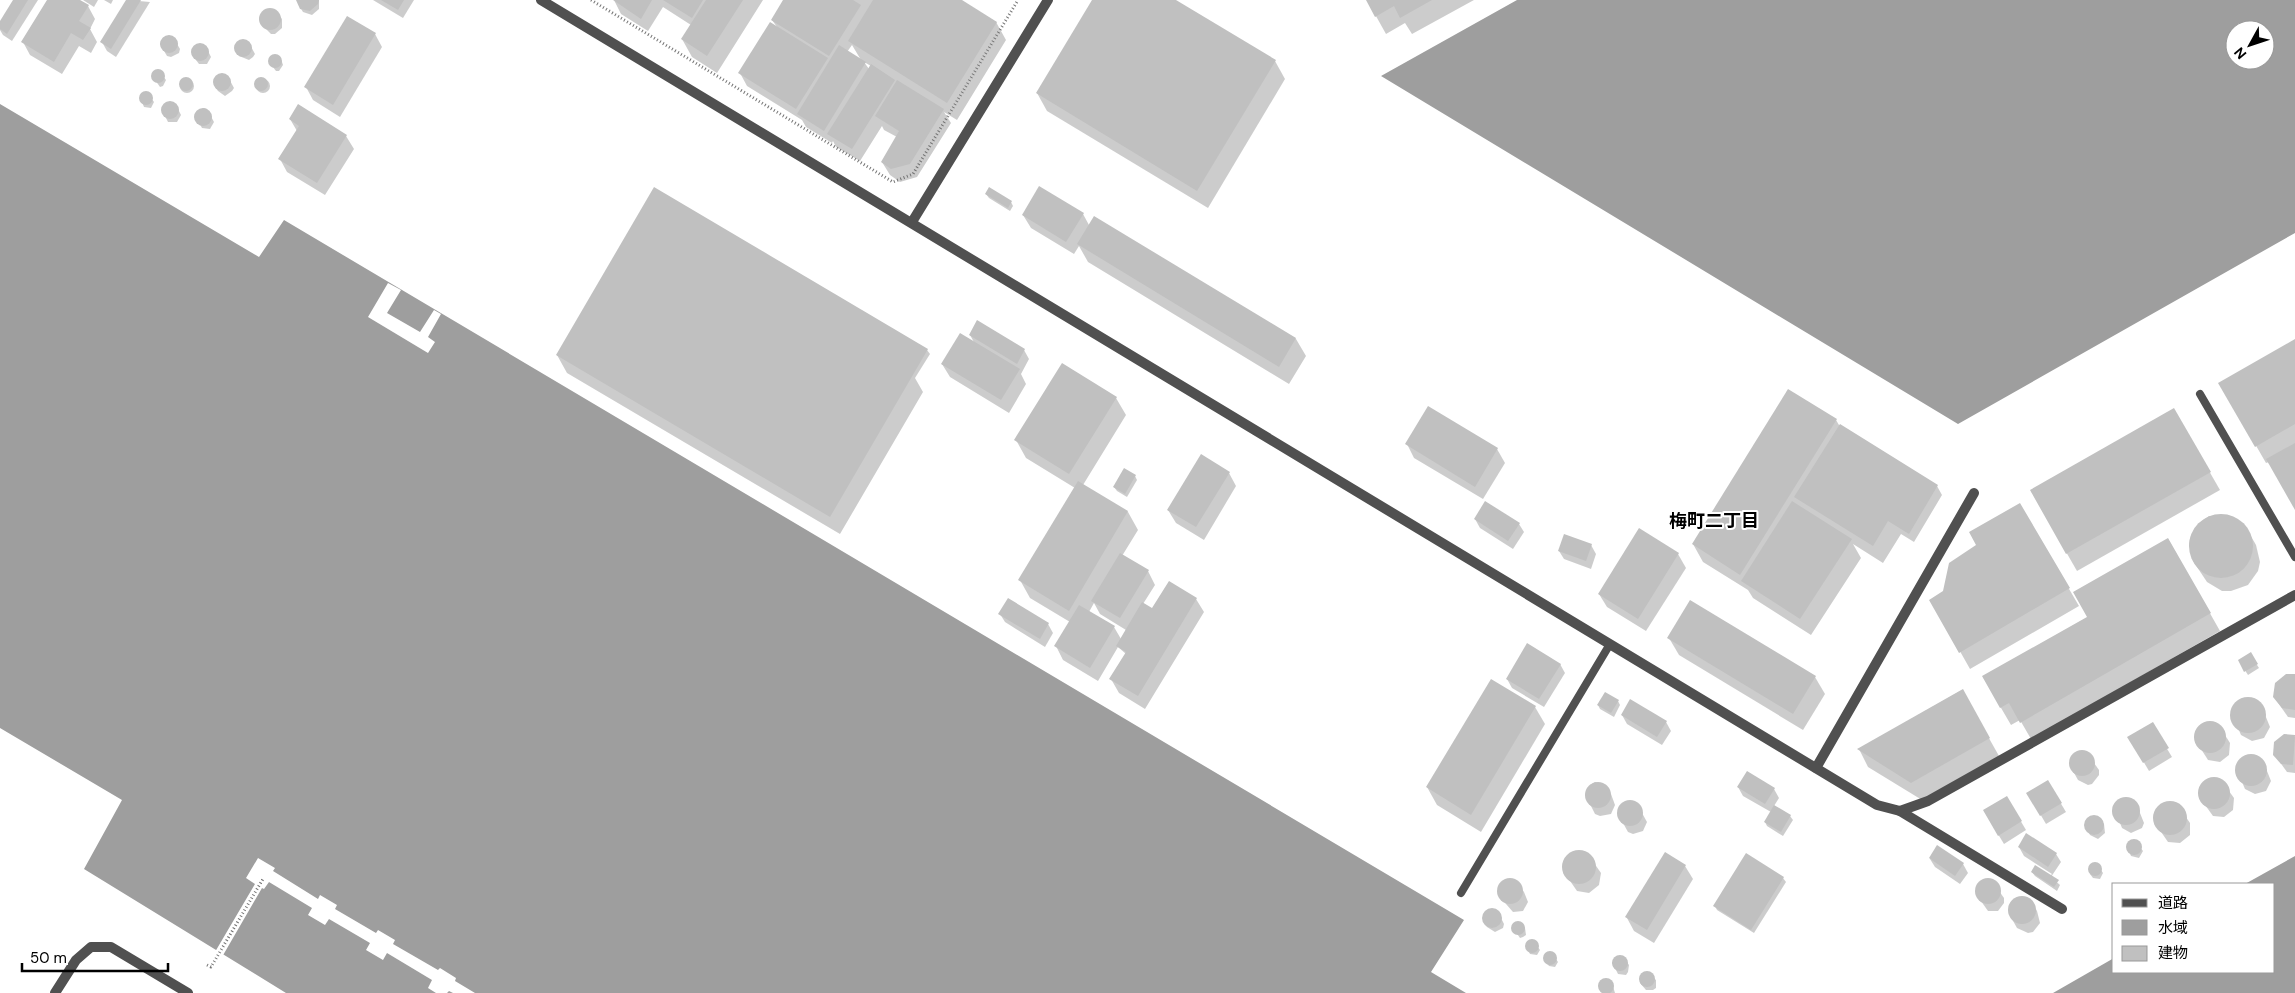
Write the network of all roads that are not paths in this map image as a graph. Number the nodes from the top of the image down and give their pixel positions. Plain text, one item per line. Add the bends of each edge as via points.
1 (541, 0) edge
2 (1048, 0) edge
3 (912, 222) junction
4 (2200, 394) dead end
5 (1974, 493) dead end
6 (2295, 557) edge
7 (2295, 595) edge
8 (1610, 644) junction
9 (1816, 768) junction
10 (1900, 811) junction
11 (1461, 893) dead end
12 (2062, 909) dead end
13 (54, 993) edge
14 (188, 993) edge

1 - 3 street
2 - 3 street
3 - 8 street
4 - 6 lane
5 - 9 street
7 - 10 street via 1928,801
8 - 9 street
8 - 11 lane
9 - 10 street via 1877,805
10 - 12 street
13 - 14 street via 76,960 91,947 111,947

